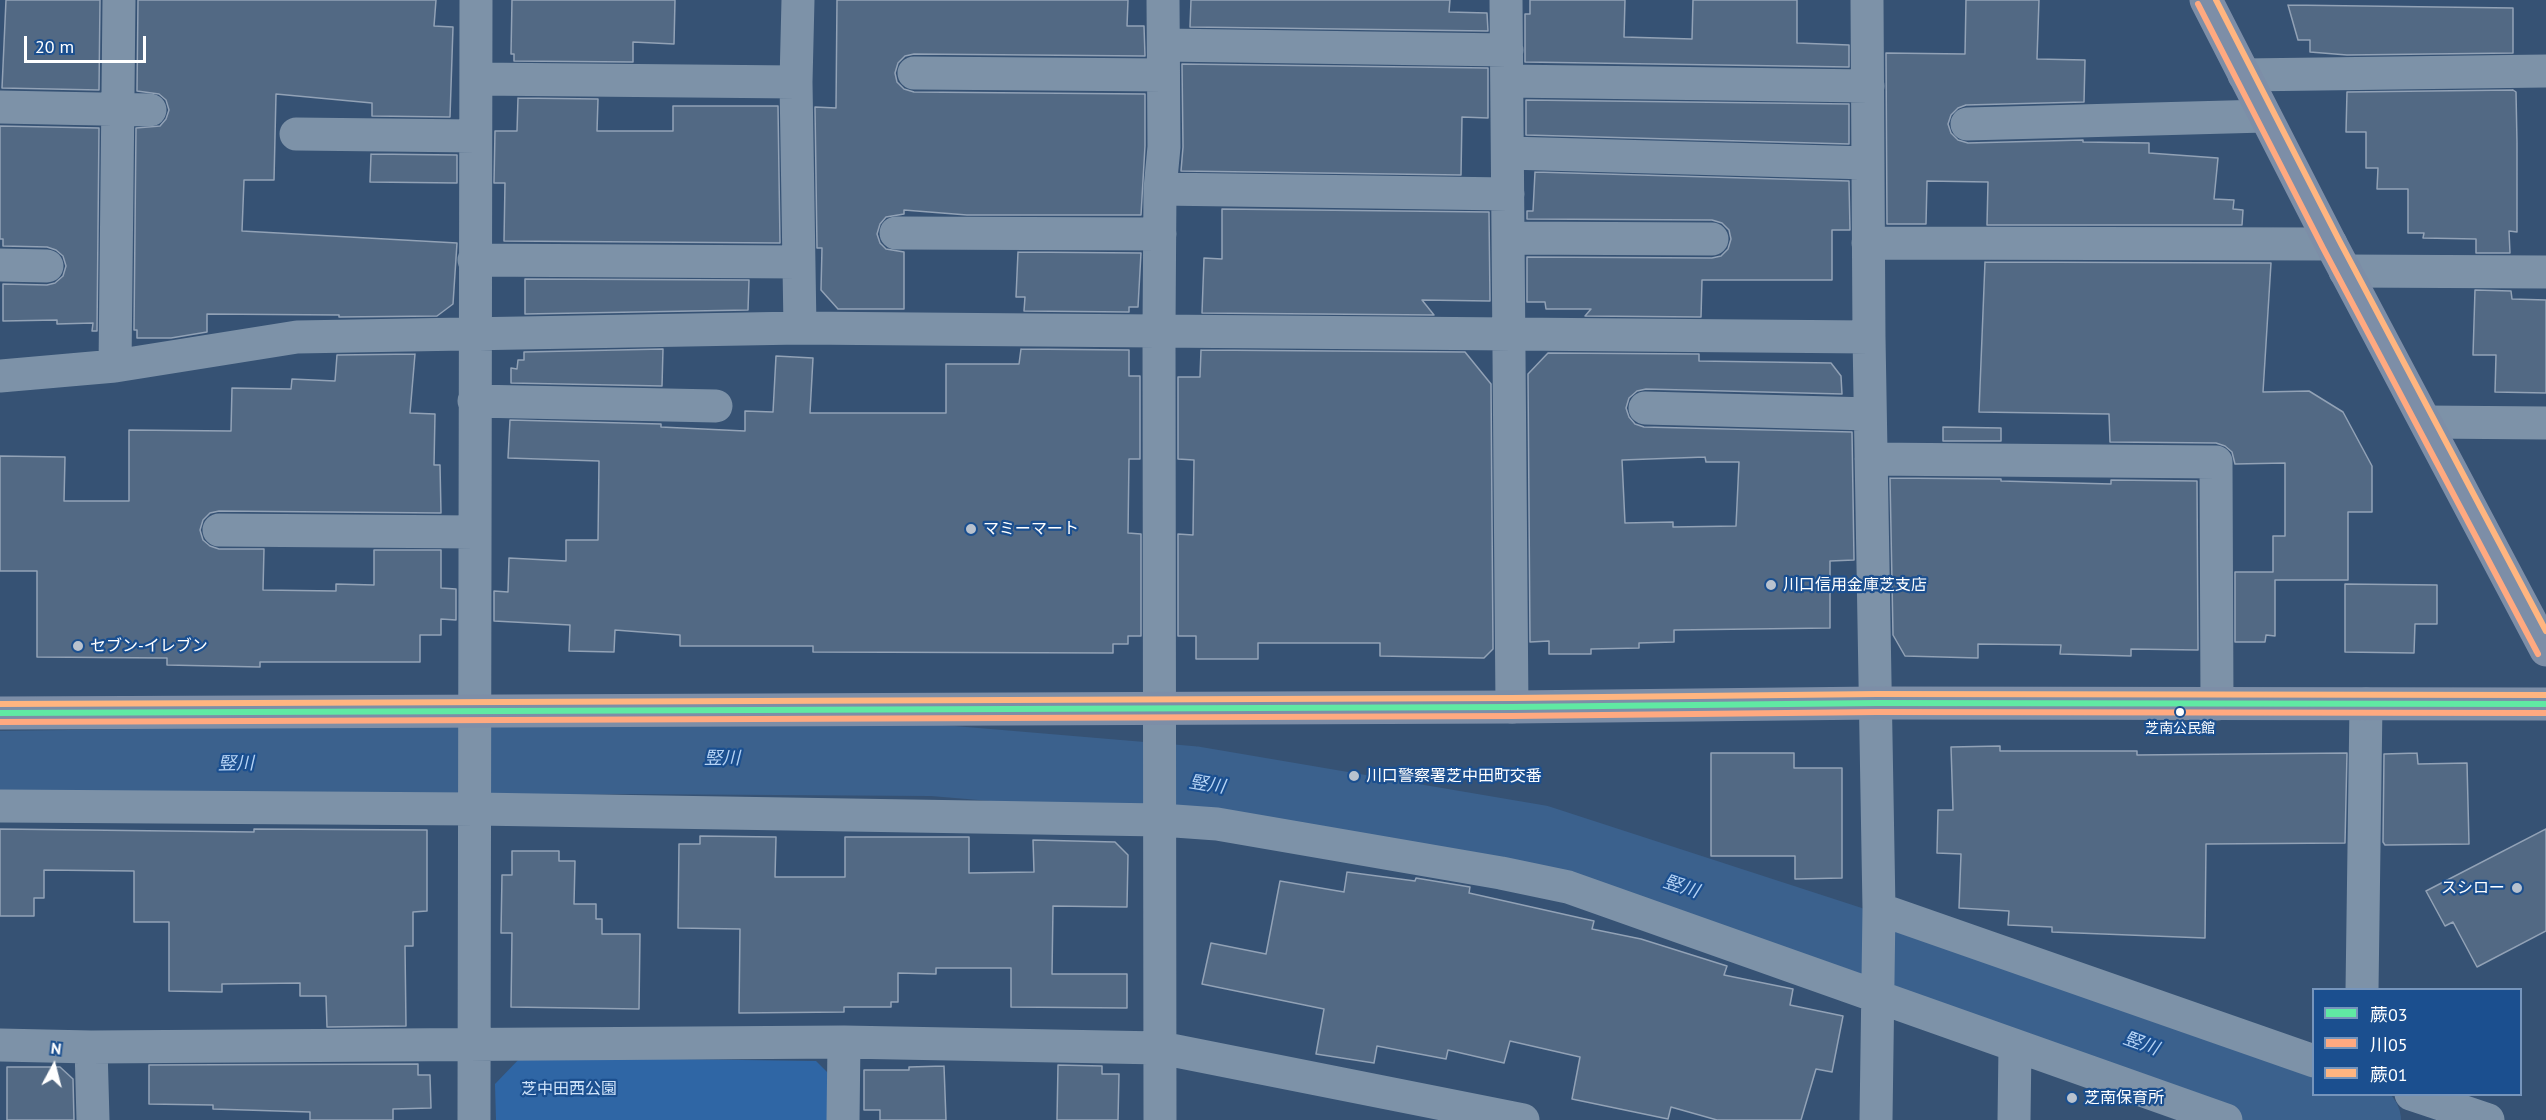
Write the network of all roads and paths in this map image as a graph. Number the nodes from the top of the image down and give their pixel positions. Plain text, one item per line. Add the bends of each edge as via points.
1 (119, 0) edge
2 (476, 0) edge
3 (798, 0) edge
4 (1164, 0) edge
5 (1506, 0) edge
6 (1867, 0) edge
7 (2206, 0) edge
8 (1164, 60) junction
9 (1507, 65) junction
10 (2546, 71) edge
11 (914, 73) dead end
12 (2244, 75) junction
13 (476, 79) junction
14 (796, 82) junction
15 (1868, 87) junction
16 (0, 107) edge
17 (150, 110) dead end
18 (117, 111) junction
19 (2265, 116) junction
20 (1967, 124) dead end
21 (296, 134) dead end
22 (475, 136) junction
23 (1508, 153) junction
24 (1868, 164) junction
25 (1160, 189) junction
26 (1509, 194) junction
27 (896, 233) dead end
28 (1160, 234) junction
29 (1509, 238) junction
30 (1712, 239) dead end
31 (1868, 243) junction
32 (2338, 257) junction
33 (474, 260) junction
34 (798, 262) junction
35 (0, 265) edge
36 (47, 266) dead end
37 (2546, 272) edge
38 (800, 328) junction
39 (1159, 329) junction
40 (1510, 332) junction
41 (474, 335) junction
42 (1869, 337) junction
43 (115, 366) junction
44 (0, 376) edge
45 (474, 401) junction
46 (716, 406) dead end
47 (1645, 408) dead end
48 (1870, 414) junction
49 (2426, 422) junction
50 (2546, 423) edge
51 (1871, 459) junction
52 (219, 530) dead end
53 (475, 531) junction
54 (2546, 650) edge
55 (1877, 703) junction
56 (2217, 704) junction
57 (2366, 704) junction
58 (2546, 704) edge
59 (1512, 707) junction
60 (0, 713) edge
61 (475, 719) junction
62 (1161, 724) junction
63 (476, 799) junction
64 (0, 806) edge
65 (1161, 812) junction
66 (1879, 916) junction
67 (1878, 988) junction
68 (2362, 988) edge
69 (844, 1042) junction
70 (475, 1043) junction
71 (0, 1045) edge
72 (2015, 1046) junction
73 (91, 1047) junction
74 (1161, 1048) junction
75 (2312, 1061) edge
76 (2414, 1096) edge
77 (93, 1120) edge
78 (474, 1120) edge
79 (843, 1120) edge
80 (1160, 1120) edge
81 (1523, 1120) edge
82 (1876, 1120) edge
83 (2014, 1120) edge
84 (2226, 1120) edge
85 (2488, 1120) edge

1 - 18 street
2 - 13 street
3 - 14 street
4 - 8 street
5 - 9 street
6 - 15 street
7 - 12 main road
8 - 9 street
8 - 11 street
8 - 25 street
9 - 15 street
9 - 23 street
10 - 12 street
12 - 19 main road
13 - 14 street
13 - 22 street
14 - 34 street
15 - 24 street
16 - 18 street
17 - 18 street
18 - 43 street
19 - 20 street
19 - 32 main road
21 - 22 street
22 - 33 street
23 - 24 street
23 - 26 street
24 - 31 street
25 - 26 street
25 - 28 street
26 - 29 street
27 - 28 street
28 - 39 street
29 - 30 street
29 - 40 street
31 - 32 street
31 - 42 street
32 - 37 street
32 - 49 main road
33 - 34 street
33 - 41 street
34 - 38 street
35 - 36 street
38 - 39 street
38 - 41 street
39 - 40 street
39 - 62 street
40 - 42 street
40 - 59 street
41 - 43 street via 297,338
41 - 45 street
42 - 48 street
43 - 44 street
45 - 46 street
45 - 53 street
47 - 48 street
48 - 51 street
49 - 50 street
49 - 54 main road
51 - 55 street
51 - 56 street via 2216,462
52 - 53 street
53 - 61 street
55 - 56 main road
55 - 59 main road
55 - 66 street
56 - 57 main road
57 - 58 main road
57 - 68 street
59 - 62 main road
60 - 61 main road
61 - 62 main road
61 - 63 street
62 - 65 street
63 - 64 street
63 - 65 street
63 - 70 street
65 - 67 street via 1568,887
65 - 74 street
66 - 67 street
66 - 75 street
67 - 72 street
67 - 82 street
69 - 70 street
69 - 74 street
69 - 79 street
70 - 73 street
70 - 78 street
71 - 73 street
72 - 83 street
72 - 84 street
73 - 77 street
74 - 80 street
74 - 81 street
76 - 85 street

